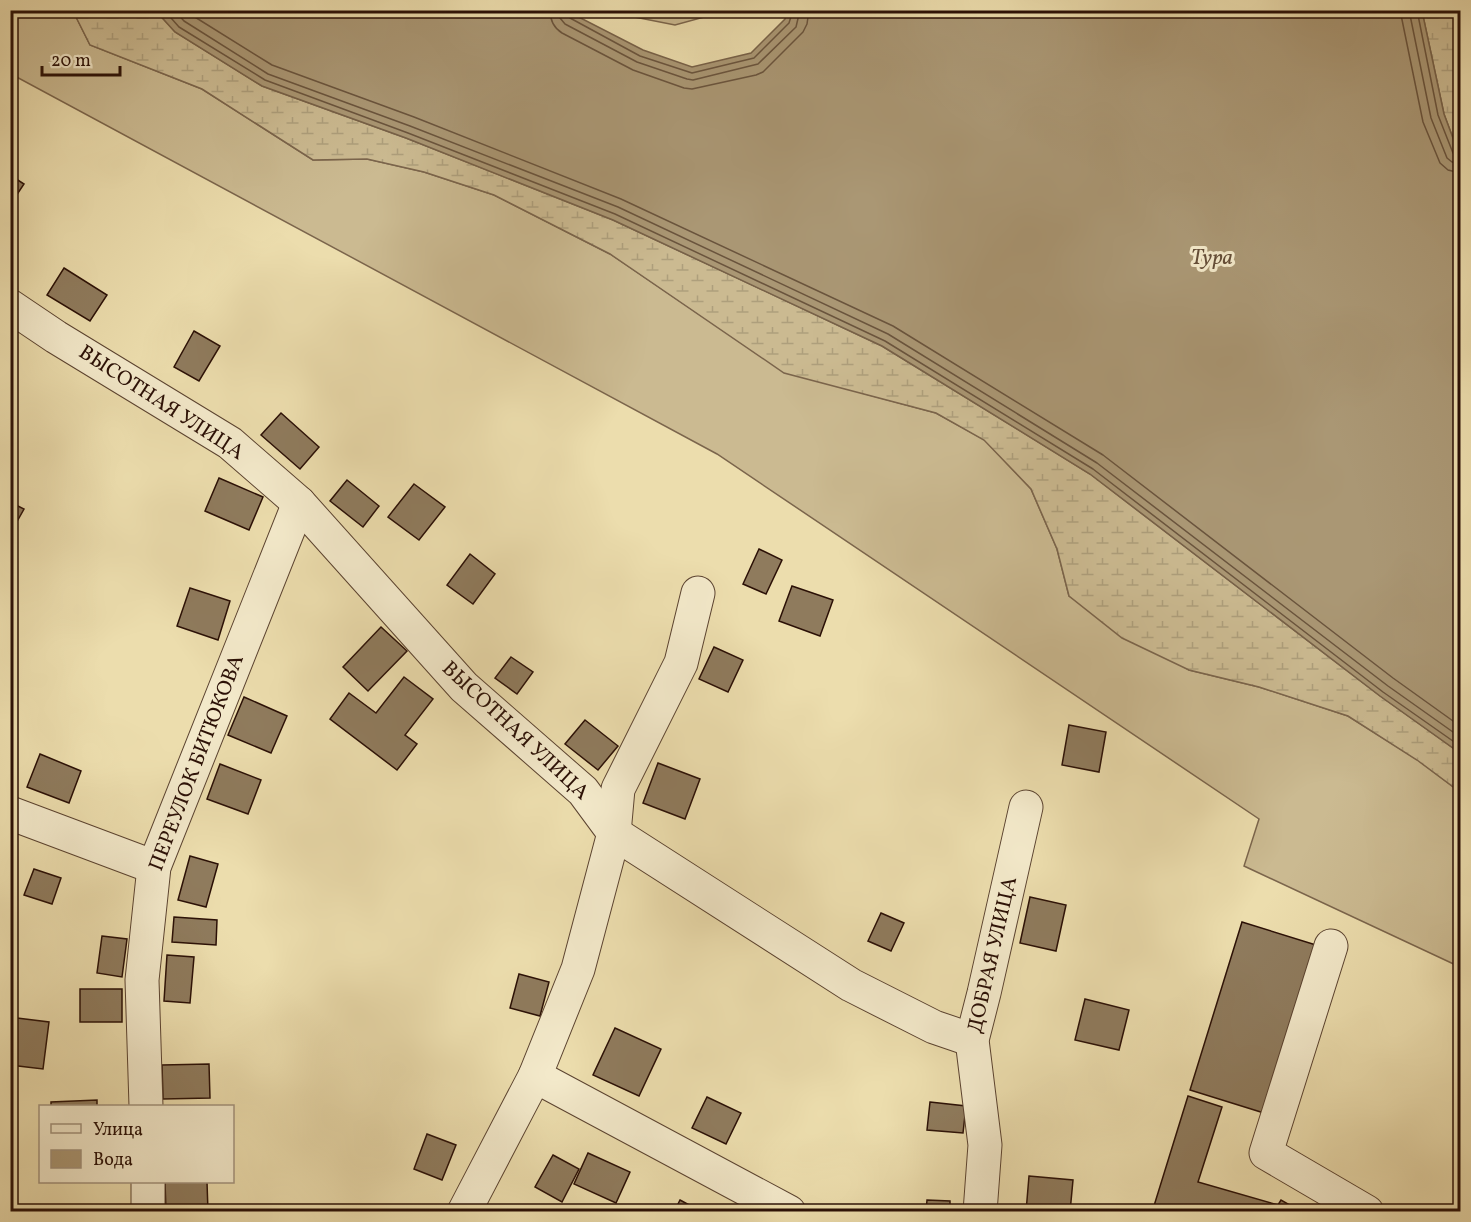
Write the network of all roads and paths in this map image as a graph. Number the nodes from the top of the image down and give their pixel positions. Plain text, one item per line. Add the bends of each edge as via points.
1 (13, 314) edge
2 (299, 503) junction
3 (698, 593) dead end
4 (1026, 807) dead end
5 (10, 813) edge
6 (614, 832) junction
7 (154, 867) junction
8 (1331, 946) dead end
9 (972, 1040) junction
10 (535, 1076) junction
11 (146, 1105) edge
12 (148, 1183) edge
13 (148, 1212) edge
14 (464, 1212) edge
15 (789, 1212) edge
16 (980, 1212) edge
17 (1366, 1212) edge

1 - 2 street, ВЫСОТНАЯ УЛИЦА via 230,443
2 - 6 street, ВЫСОТНАЯ УЛИЦА via 464,687 583,791
2 - 7 street, ПЕРЕУЛОК БИТЮКОВА
3 - 6 street via 681,663 618,789
4 - 9 street, ДОБРАЯ УЛИЦА
5 - 7 street
6 - 9 street, ВЫСОТНАЯ УЛИЦА via 851,985 934,1027
6 - 10 street via 578,969
7 - 11 street, ПЕРЕУЛОК БИТЮКОВА via 142,980
8 - 17 street via 1266,1153
9 - 16 street, ДОБРАЯ УЛИЦА via 985,1145
10 - 14 street
10 - 15 street
12 - 13 street

